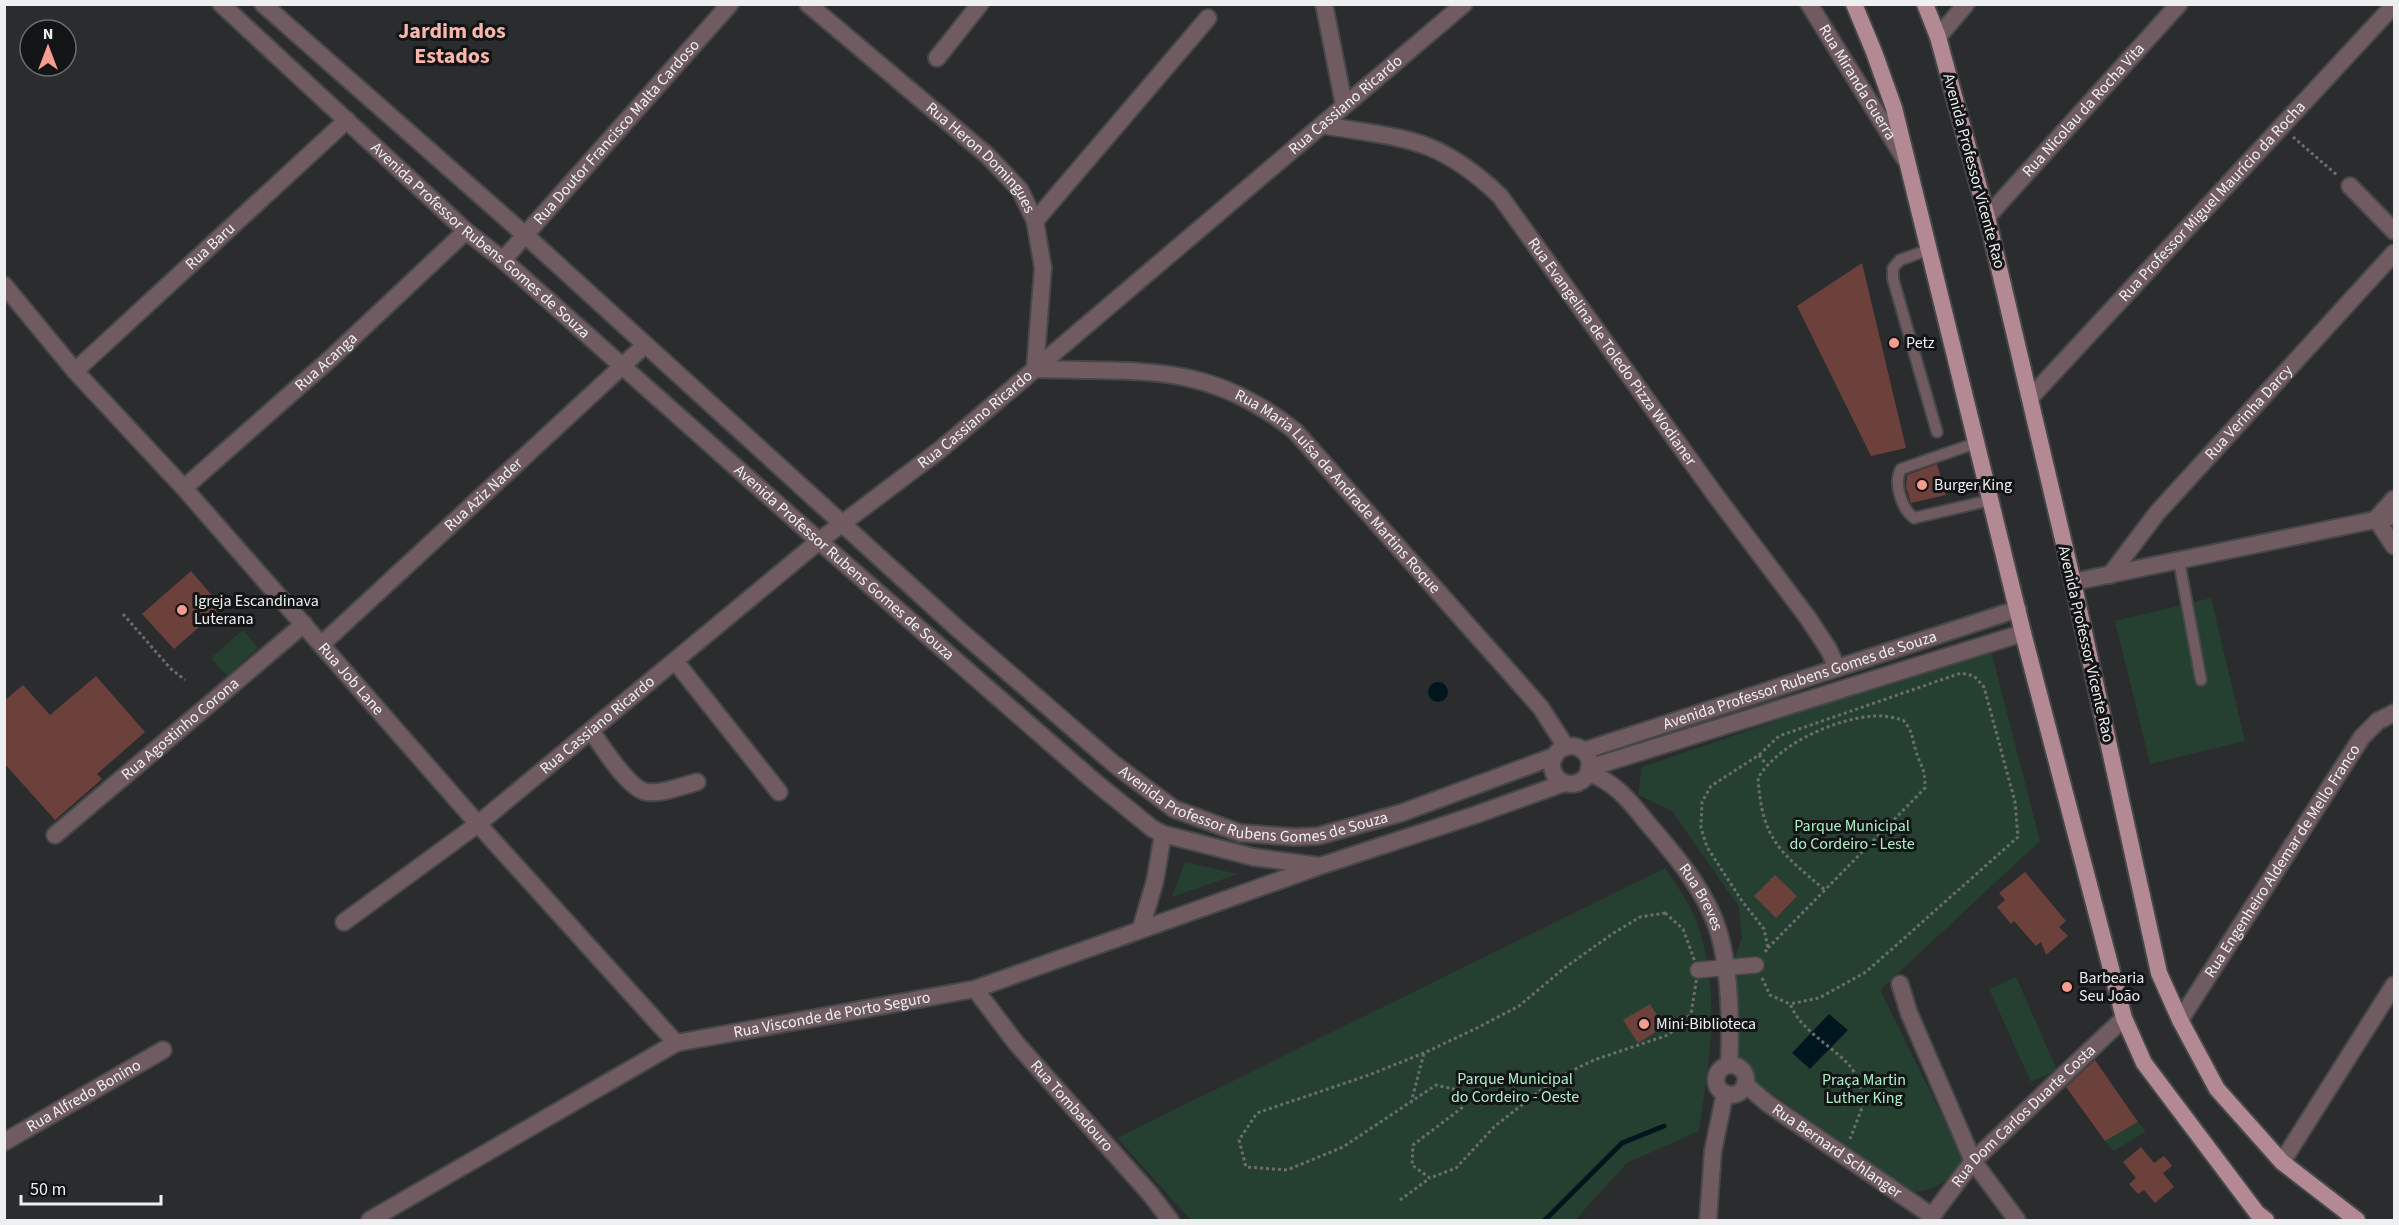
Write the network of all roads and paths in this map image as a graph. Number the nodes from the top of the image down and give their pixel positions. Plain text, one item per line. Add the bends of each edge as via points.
1 (220, 4) edge
2 (263, 4) edge
3 (730, 4) edge
4 (807, 4) edge
5 (980, 4) edge
6 (1324, 4) edge
7 (1464, 4) edge
8 (1809, 4) edge
9 (1854, 4) edge
10 (1925, 4) edge
11 (1966, 4) edge
12 (2180, 4) edge
13 (2394, 5) edge
14 (1208, 18) dead end
15 (1938, 37) junction
16 (936, 58) dead end
17 (1344, 105) junction
18 (347, 120) junction
19 (1322, 125) junction
20 (2283, 128) junction
21 (1906, 160) junction
22 (2349, 186) joint
23 (1988, 217) junction
24 (1035, 221) junction
25 (466, 231) junction
26 (2394, 231) edge
27 (524, 234) junction
28 (1928, 250) junction
29 (2394, 253) edge
30 (503, 260) junction
31 (4, 285) edge
32 (645, 345) junction
33 (622, 365) junction
34 (1035, 369) junction
35 (75, 371) junction
36 (2030, 398) junction
37 (1937, 432) dead end
38 (1976, 443) junction
39 (184, 488) junction
40 (2394, 499) edge
41 (1991, 500) junction
42 (2394, 516) edge
43 (2376, 519) junction
44 (843, 524) junction
45 (819, 541) junction
46 (2394, 546) edge
47 (2179, 561) junction
48 (2110, 575) junction
49 (2073, 582) junction
50 (2018, 609) junction
51 (123, 614) dead end
52 (304, 624) junction
53 (2023, 633) junction
54 (322, 644) junction
55 (675, 661) junction
56 (1837, 668) junction
57 (185, 680) dead end
58 (2201, 680) dead end
59 (2394, 713) edge
60 (591, 731) junction
61 (1560, 751) junction
62 (1583, 751) junction
63 (1759, 755) junction
64 (1114, 764) junction
65 (1766, 764) junction
66 (1589, 770) junction
67 (697, 782) dead end
68 (1095, 782) junction
69 (1564, 783) junction
70 (1142, 788) junction
71 (779, 792) dead end
72 (1127, 808) junction
73 (478, 824) junction
74 (1163, 834) junction
75 (55, 835) dead end
76 (1320, 866) junction
77 (1825, 890) junction
78 (344, 922) dead end
79 (1141, 928) junction
80 (1768, 948) junction
81 (1756, 965) junction
82 (1725, 967) junction
83 (1698, 970) junction
84 (1900, 984) dead end
85 (2394, 985) edge
86 (975, 989) junction
87 (1790, 1004) junction
88 (2124, 1018) junction
89 (2180, 1020) junction
90 (676, 1043) junction
91 (163, 1050) dead end
92 (1424, 1053) junction
93 (1729, 1065) junction
94 (1745, 1084) junction
95 (1725, 1093) junction
96 (1411, 1103) junction
97 (4, 1142) edge
98 (1842, 1155) junction
99 (1973, 1161) junction
100 (2282, 1162) junction
101 (1430, 1178) junction
102 (1400, 1200) dead end
103 (1930, 1218) edge
104 (370, 1221) edge
105 (1170, 1221) edge
106 (1708, 1221) edge
107 (2017, 1221) edge
108 (2266, 1221) edge
109 (2357, 1221) edge

1 - 18 street, Avenida Professor Rubens Gomes de Souza
2 - 27 street, Avenida Professor Rubens Gomes de Souza
3 - 27 street, Rua Doutor Francisco Malta Cardoso
4 - 24 street, Rua Heron Domingues via 988,156 1020,190
5 - 16 street
6 - 17 street
7 - 17 street, Rua Cassiano Ricardo
8 - 21 street, Rua Miranda Guerra
9 - 21 main road via 1890,97
10 - 15 main road, Avenida Professor Vicente Rao
11 - 15 street
12 - 23 street, Rua Nicolau da Rocha Vita
13 - 20 street, Rua Professor Miguel Maurício da Rocha
14 - 24 street
15 - 23 main road, Avenida Professor Vicente Rao
17 - 19 street, Rua Cassiano Ricardo
18 - 25 street, Avenida Professor Rubens Gomes de Souza
18 - 35 street, Rua Baru
19 - 34 street, Rua Cassiano Ricardo
19 - 56 street, Rua Evangelina de Toledo Pizza Wodianer via 1421,142 1472,169 1500,196 1808,618
20 - 22 path
20 - 36 street, Rua Professor Miguel Maurício da Rocha
21 - 28 main road
22 - 26 street
23 - 36 main road, Avenida Professor Vicente Rao
24 - 34 street, Rua Heron Domingues via 1043,268
25 - 30 street, Avenida Professor Rubens Gomes de Souza
25 - 39 street, Rua Acanga
27 - 30 street, Rua Doutor Francisco Malta Cardoso
27 - 32 street, Avenida Professor Rubens Gomes de Souza
28 - 37 lane via 1900,260 1893,268
28 - 38 main road
29 - 48 street, Rua Verinha Darcy via 2157,513
30 - 33 street, Avenida Professor Rubens Gomes de Souza
31 - 35 street, Rua Job Lane
32 - 33 street, Rua Aziz Nader
32 - 44 street, Avenida Professor Rubens Gomes de Souza
33 - 45 street, Avenida Professor Rubens Gomes de Souza
33 - 54 street, Rua Aziz Nader
34 - 44 street, Rua Cassiano Ricardo
34 - 61 street, Rua Maria Luísa de Andrade Martins Roque via 1144,371 1199,379 1240,395 1276,416 1295,431 1541,708
35 - 39 street, Rua Job Lane
36 - 49 main road, Avenida Professor Vicente Rao
38 - 41 main road
38 - 41 lane via 1901,469 1898,482 1906,512 1914,518
39 - 52 street, Rua Job Lane
40 - 43 street
41 - 50 main road
42 - 43 street
43 - 46 street
43 - 47 street
44 - 45 street, Rua Cassiano Ricardo
44 - 64 street, Avenida Professor Rubens Gomes de Souza
45 - 55 street, Rua Cassiano Ricardo
45 - 68 street, Avenida Professor Rubens Gomes de Souza
47 - 48 street
47 - 58 lane
48 - 49 street
49 - 89 main road, Avenida Professor Vicente Rao via 2159,973
50 - 53 main road
50 - 56 street, Avenida Professor Rubens Gomes de Souza
51 - 57 path
52 - 54 street, Rua Job Lane
52 - 75 street, Rua Agostinho Corona
53 - 66 street, Avenida Professor Rubens Gomes de Souza
53 - 88 main road
54 - 73 street, Rua Job Lane
55 - 60 street, Rua Cassiano Ricardo
55 - 71 street
56 - 62 street, Avenida Professor Rubens Gomes de Souza
59 - 89 street, Rua Engenheiro Aldemar de Mello Franco via 2362,737
60 - 67 street via 634,787 644,792
60 - 73 street, Rua Cassiano Ricardo
61 - 62 street
61 - 69 street via 1553,771
61 - 70 street, Avenida Professor Rubens Gomes de Souza via 1401,813 1318,836 1240,833 1174,809
62 - 66 street
63 - 65 path
63 - 80 path via 1711,786 1702,802 1701,828 1707,847 1764,928
63 - 87 path via 1779,736 1961,673 1974,676 1984,687 2015,802 2018,837 1866,972 1820,998
64 - 68 street via 1112,776
64 - 70 street, Avenida Professor Rubens Gomes de Souza
65 - 77 path via 1758,778 1766,828 1786,858
65 - 77 path via 1805,737 1875,716 1903,720 1914,733 1916,751 1926,769 1926,788
66 - 69 street via 1575,783
66 - 82 street, Rua Breves via 1611,784 1692,881 1711,912
68 - 72 street, Avenida Professor Rubens Gomes de Souza
69 - 76 street, Avenida Professor Rubens Gomes de Souza
70 - 72 street via 1129,794
72 - 74 street, Avenida Professor Rubens Gomes de Souza
73 - 78 street
73 - 90 street, Rua Job Lane
74 - 76 street, Avenida Professor Rubens Gomes de Souza via 1252,857
74 - 79 street
76 - 79 street, Rua Visconde de Porto Seguro
77 - 80 path
79 - 86 street, Rua Visconde de Porto Seguro
80 - 81 path
81 - 82 street
81 - 87 path via 1770,995
82 - 83 street
82 - 93 street, Rua Breves
83 - 92 path via 1683,929 1665,913 1640,917 1563,969 1519,1006
83 - 101 path via 1691,1014 1668,1035 1594,1060 1555,1079 1495,1126 1456,1168
84 - 99 street
85 - 100 street
86 - 90 street, Rua Visconde de Porto Seguro
86 - 105 street, Rua Tombadouro via 1016,1043
87 - 98 path via 1795,1016 1851,1066 1865,1100
88 - 99 street, Rua Dom Carlos Duarte Costa
88 - 108 main road via 2144,1063
89 - 100 main road, Avenida Professor Vicente Rao via 2217,1089
90 - 104 street, Rua Visconde de Porto Seguro
91 - 97 street, Rua Alfredo Bonino
92 - 96 path
92 - 96 path via 1257,1113 1239,1140 1246,1167 1287,1170 1343,1147
93 - 94 street via 1742,1070
93 - 95 street via 1720,1069 1716,1077 1718,1087
94 - 95 street via 1734,1094
94 - 98 street, Rua Bernard Schlanger
95 - 106 street via 1713,1151
96 - 101 path via 1436,1085 1458,1090 1462,1107 1413,1145 1412,1165
98 - 103 street, Rua Bernard Schlanger
99 - 103 street, Rua Dom Carlos Duarte Costa
99 - 107 street
100 - 109 main road, Avenida Professor Vicente Rao
101 - 102 path

